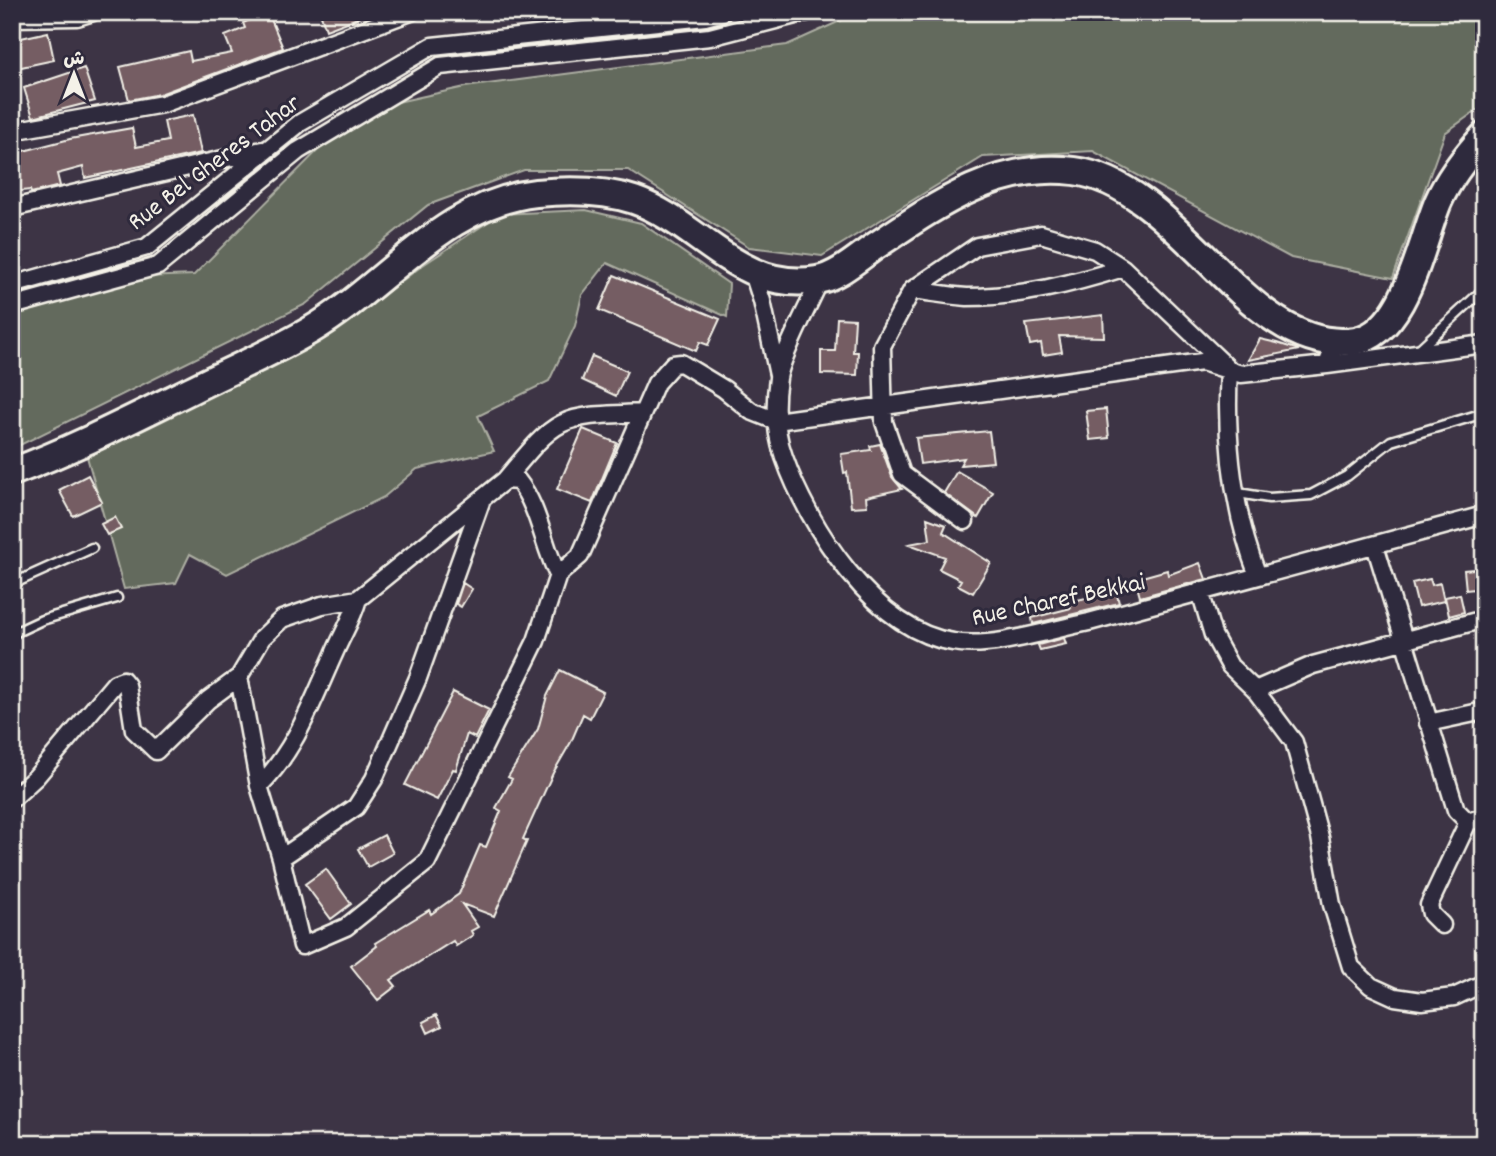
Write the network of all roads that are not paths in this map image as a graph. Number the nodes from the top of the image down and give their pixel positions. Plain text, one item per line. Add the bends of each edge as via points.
1 (93, 12) edge
2 (411, 12) edge
3 (723, 12) edge
4 (807, 12) edge
5 (12, 18) edge
6 (12, 131) edge
7 (1484, 136) edge
8 (267, 149) junction
9 (298, 150) junction
10 (12, 208) edge
11 (1123, 268) junction
12 (753, 273) junction
13 (820, 280) junction
14 (12, 285) edge
15 (1484, 289) edge
16 (912, 290) junction
17 (12, 306) edge
18 (1377, 340) junction
19 (1198, 341) junction
20 (1484, 344) edge
21 (1415, 352) junction
22 (1331, 354) junction
23 (1396, 355) junction
24 (1202, 362) junction
25 (778, 364) junction
26 (1233, 376) junction
27 (881, 405) junction
28 (643, 413) junction
29 (1484, 413) edge
30 (776, 421) junction
31 (12, 472) edge
32 (505, 480) junction
33 (1238, 493) junction
34 (483, 497) junction
35 (1484, 515) edge
36 (965, 521) dead end
37 (1375, 545) junction
38 (92, 548) dead end
39 (558, 575) junction
40 (1258, 576) junction
41 (12, 584) edge
42 (1200, 591) junction
43 (117, 598) dead end
44 (358, 599) junction
45 (1484, 619) edge
46 (12, 634) edge
47 (1403, 639) junction
48 (239, 677) junction
49 (1255, 690) junction
50 (1484, 711) edge
51 (1428, 723) junction
52 (259, 786) junction
53 (12, 799) edge
54 (1476, 820) edge
55 (281, 858) junction
56 (1442, 925) dead end
57 (1484, 983) edge

1 - 5 street via 77,17
2 - 6 street via 163,104
3 - 8 street, Rue Bel Gheres Tahar via 432,46 300,123
4 - 9 street, Rue Bel Gheres Tahar via 710,37 440,66
7 - 18 main road via 1461,162 1440,198 1410,279
8 - 9 street
8 - 10 street
8 - 14 street, Rue Bel Gheres Tahar via 146,247
9 - 17 street, Rue Bel Gheres Tahar via 158,265
11 - 16 street via 1062,287 1013,293 966,297
11 - 16 street via 1095,250 1041,234 977,246
11 - 19 street
12 - 13 main road
12 - 25 street
12 - 31 main road via 636,201 571,192 496,201 432,237 308,332
13 - 22 main road via 942,201 971,188 1025,171 1074,171 1097,176 1139,198 1255,304
13 - 25 street, Rue Charef Bekkai
15 - 21 lane
16 - 27 street via 881,346
18 - 22 main road
18 - 23 street
19 - 24 street
19 - 26 street
20 - 21 street
21 - 23 street
22 - 23 street
22 - 26 street
24 - 26 street
24 - 27 street
25 - 30 street, Rue Charef Bekkai
26 - 33 street via 1228,442
27 - 30 street
27 - 36 street via 902,474
28 - 30 street via 656,383 674,364 681,363 751,411
28 - 32 street via 581,415 560,422 544,433
28 - 39 street via 580,556
29 - 33 lane via 1391,441 1347,476 1311,495 1269,498
30 - 42 street, Rue Charef Bekkai via 798,494 839,557 876,600 908,626 928,635 974,645 1089,622
32 - 34 street
32 - 39 street via 518,481 528,494
33 - 40 street via 1245,544
34 - 44 street
34 - 55 street via 418,678 374,779 356,807
35 - 37 street, Rue Charef Bekkai
37 - 40 street, Rue Charef Bekkai
37 - 47 street
38 - 41 lane
39 - 55 street via 536,641 428,862 346,927 302,946
40 - 42 street, Rue Charef Bekkai
42 - 49 street via 1213,635 1230,666
43 - 46 lane via 42,620
44 - 48 street via 282,619 262,638
44 - 52 street via 352,622 300,731
45 - 47 street
47 - 49 street via 1313,665
47 - 51 street
48 - 52 street
48 - 53 street via 156,751 134,730 127,685 123,680 115,683
49 - 57 street via 1294,742 1351,967 1371,986 1395,997 1422,1001 1454,997
50 - 51 street
51 - 54 street via 1456,810
52 - 55 street
54 - 56 street via 1429,905

